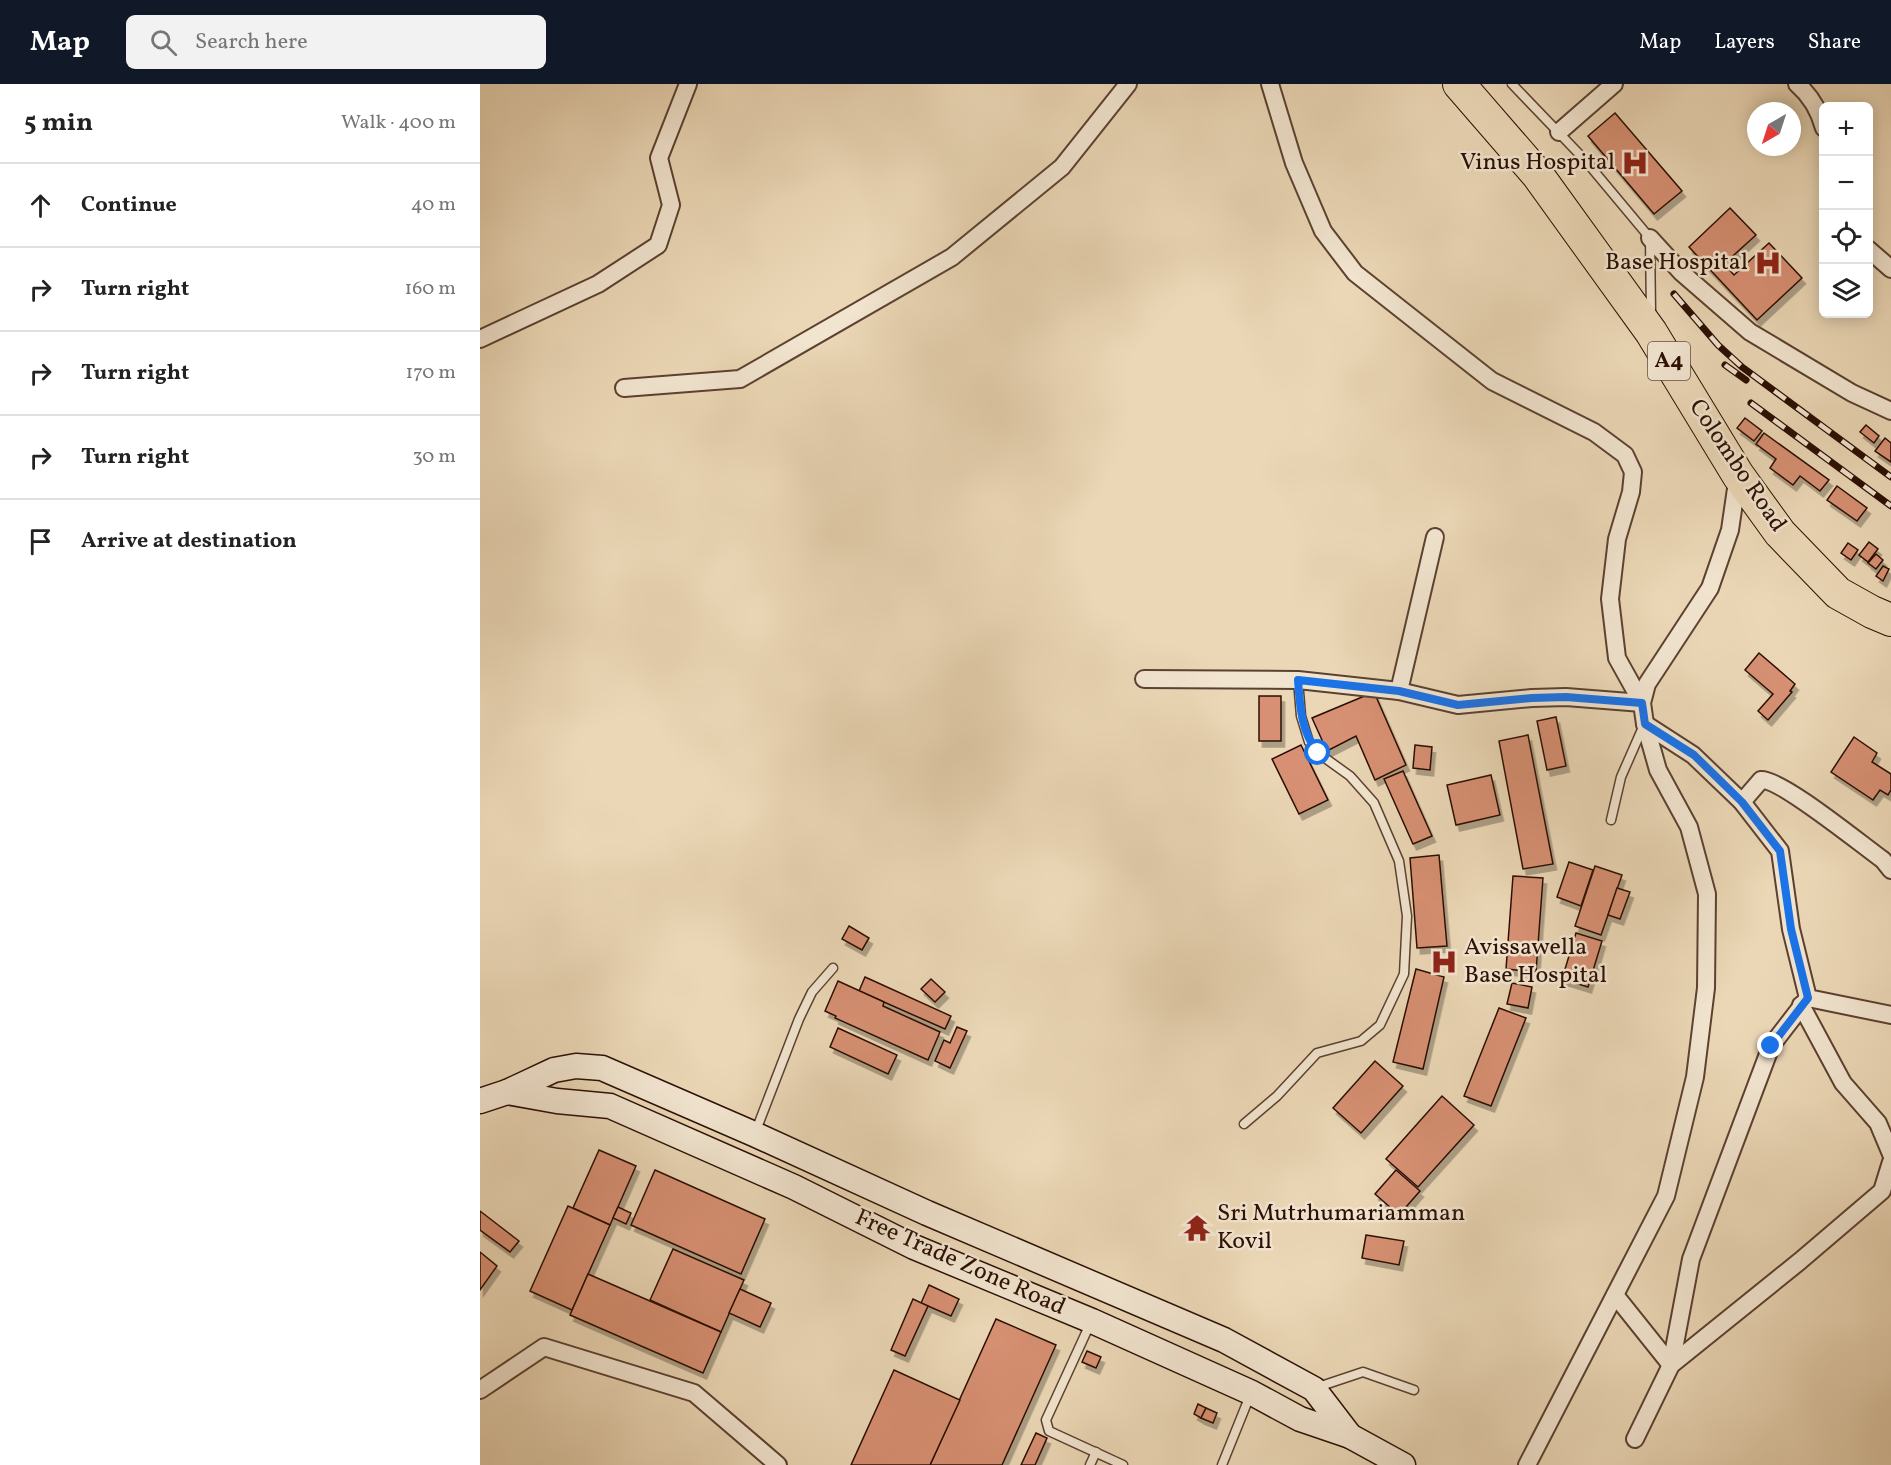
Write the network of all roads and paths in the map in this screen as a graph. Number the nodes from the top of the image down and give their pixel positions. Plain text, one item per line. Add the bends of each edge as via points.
1 (688, 84) edge
2 (1128, 84) edge
3 (1270, 84) edge
4 (1459, 84) edge
5 (1512, 84) edge
6 (1614, 84) edge
7 (1797, 84) edge
8 (1819, 112) edge
9 (1559, 132) junction
10 (1650, 238) junction
11 (1873, 253) edge
12 (1891, 269) edge
13 (1651, 332) junction
14 (480, 339) edge
15 (624, 388) dead end
16 (1891, 411) edge
17 (1738, 475) junction
18 (1435, 537) dead end
19 (1891, 620) edge
20 (1144, 679) dead end
21 (1298, 680) junction
22 (1399, 691) junction
23 (1642, 703) junction
24 (1645, 724) junction
25 (1742, 802) junction
26 (1611, 820) dead end
27 (1891, 870) edge
28 (833, 968) dead end
29 (1805, 1002) junction
30 (1891, 1015) edge
31 (507, 1092) junction
32 (480, 1101) edge
33 (1244, 1124) dead end
34 (754, 1134) junction
35 (1891, 1154) edge
36 (1891, 1162) edge
37 (1615, 1295) junction
38 (1092, 1321) junction
39 (1671, 1365) junction
40 (1314, 1389) junction
41 (480, 1390) edge
42 (1414, 1390) dead end
43 (1251, 1393) junction
44 (1350, 1436) junction
45 (1635, 1439) dead end
46 (1096, 1452) junction
47 (778, 1465) edge
48 (1090, 1465) edge
49 (1123, 1465) edge
50 (1222, 1465) edge
51 (1403, 1465) edge
52 (1527, 1465) edge

1 - 14 street via 659,158 671,205 658,245 598,284
2 - 15 street via 1062,167 952,257 740,379
3 - 23 street via 1294,163 1323,231 1355,273 1492,381 1594,432 1625,455 1633,472 1631,492 1617,538 1610,599 1617,658
4 - 13 highway, Colombo Road / A4 via 1537,174
5 - 9 lane
6 - 9 street
7 - 8 street
9 - 10 lane
10 - 13 lane
10 - 16 street via 1682,273 1750,332 1852,393
11 - 12 street
13 - 17 highway, Colombo Road / A4
17 - 19 highway, Colombo Road / A4 via 1780,533 1838,593
17 - 23 street via 1730,530 1710,588 1647,684
18 - 22 street
20 - 21 street
21 - 22 street
21 - 33 lane via 1301,716 1309,742 1350,776 1374,803 1399,861 1407,916 1404,974 1380,1025 1361,1041 1317,1053
22 - 23 street via 1458,705 1566,697
23 - 24 street
24 - 25 street via 1694,755
24 - 26 lane via 1621,777
24 - 37 street via 1658,770 1689,827 1707,894 1706,988 1695,1077 1666,1196
25 - 27 street via 1761,780 1768,779 1874,853
25 - 29 street via 1780,851
28 - 34 lane via 812,992 799,1019
29 - 30 street
29 - 35 street via 1843,1083 1878,1123
29 - 39 street via 1771,1046 1691,1259
31 - 32 street, Free Trade Zone Road
31 - 34 street, Free Trade Zone Road via 554,1070 576,1066 602,1068
31 - 38 street, Free Trade Zone Road via 610,1106 794,1187 914,1247
34 - 40 street, Free Trade Zone Road via 1224,1340
36 - 39 street via 1882,1191
37 - 39 street
37 - 52 street
38 - 43 street, Free Trade Zone Road
38 - 46 lane via 1046,1420 1049,1431
39 - 45 street
40 - 42 lane via 1363,1372
40 - 44 street
41 - 47 street via 544,1347 694,1393
43 - 44 street, Free Trade Zone Road via 1300,1419
43 - 50 lane
44 - 51 street, Free Trade Zone Road
46 - 48 lane
46 - 49 lane

